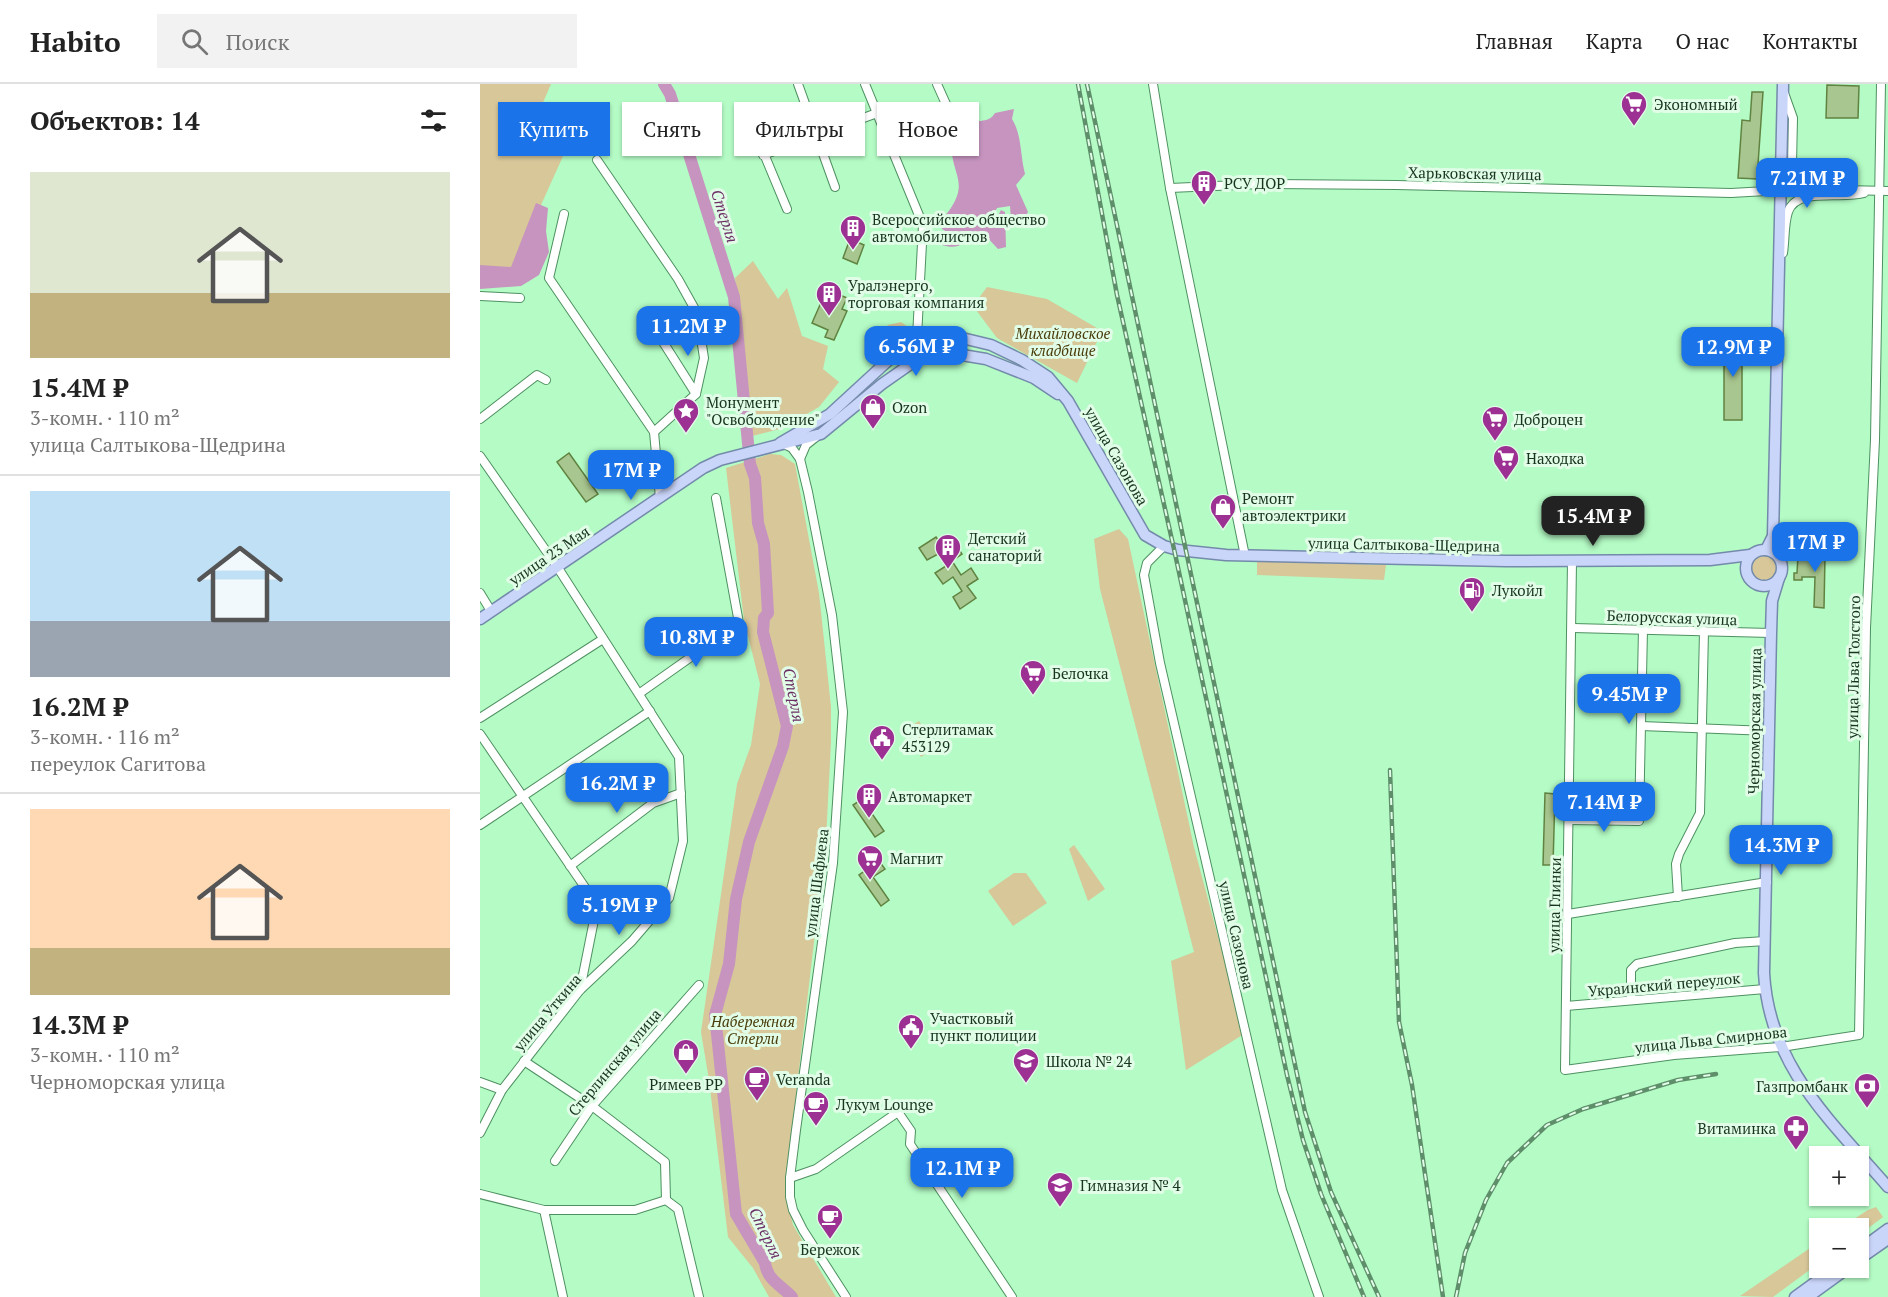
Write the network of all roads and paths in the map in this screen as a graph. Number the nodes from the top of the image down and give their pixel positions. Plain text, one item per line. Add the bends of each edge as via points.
1 (798, 84) edge
2 (865, 84) edge
3 (936, 84) edge
4 (1153, 84) edge
5 (1881, 84) edge
6 (1783, 87) edge
7 (804, 102) edge
8 (945, 102) edge
9 (877, 113) joint
10 (865, 117) edge
11 (763, 156) edge
12 (824, 156) edge
13 (895, 156) edge
14 (597, 160) dead end
15 (835, 188) dead end
16 (1170, 188) junction
17 (1780, 190) junction
18 (1869, 191) junction
19 (1884, 191) edge
20 (787, 209) dead end
21 (564, 214) dead end
22 (1779, 269) junction
23 (480, 296) edge
24 (520, 298) dead end
25 (658, 334) dead end
26 (917, 337) junction
27 (922, 356) junction
28 (546, 380) dead end
29 (696, 394) junction
30 (1068, 401) junction
31 (834, 418) junction
32 (480, 419) edge
33 (654, 432) junction
34 (821, 434) junction
35 (780, 442) junction
36 (480, 456) edge
37 (800, 459) junction
38 (660, 498) junction
39 (716, 498) dead end
40 (1139, 526) joint
41 (1773, 536) junction
42 (1164, 546) junction
43 (1766, 550) junction
44 (1750, 555) junction
45 (1245, 556) junction
46 (1731, 559) junction
47 (1572, 561) junction
48 (1781, 561) junction
49 (558, 568) junction
50 (1745, 570) junction
51 (1779, 578) junction
52 (1759, 586) junction
53 (480, 593) edge
54 (1772, 601) junction
55 (491, 611) junction
56 (480, 619) edge
57 (1573, 628) junction
58 (1643, 629) junction
59 (1704, 631) junction
60 (1771, 633) junction
61 (603, 639) junction
62 (640, 693) junction
63 (650, 711) junction
64 (480, 718) edge
65 (1641, 726) junction
66 (1702, 729) junction
67 (1768, 732) junction
68 (480, 734) edge
69 (681, 793) junction
70 (522, 795) junction
71 (1569, 820) junction
72 (480, 825) edge
73 (570, 866) junction
74 (1767, 882) junction
75 (1678, 897) junction
76 (1568, 914) junction
77 (1765, 940) junction
78 (699, 985) dead end
79 (1765, 989) junction
80 (580, 990) junction
81 (1631, 999) junction
82 (1566, 1006) junction
83 (1859, 1035) joint
84 (1781, 1047) junction
85 (524, 1061) junction
86 (1565, 1070) joint
87 (480, 1082) edge
88 (501, 1090) junction
89 (592, 1106) junction
90 (480, 1133) edge
91 (555, 1161) dead end
92 (790, 1178) junction
93 (1888, 1187) edge
94 (480, 1194) edge
95 (666, 1200) junction
96 (544, 1210) junction
97 (1888, 1229) edge
98 (1888, 1239) edge
99 (1869, 1243) edge
100 (1869, 1252) edge
101 (1821, 1278) edge
102 (1834, 1278) edge
103 (563, 1297) edge
104 (699, 1297) edge
105 (846, 1297) edge
106 (1012, 1297) edge
107 (1319, 1297) edge
108 (1795, 1297) edge
109 (1808, 1297) edge

1 - 7 street
2 - 9 street
3 - 8 street
4 - 16 street
5 - 19 street, улица Льва Толстого
6 - 17 main road
6 - 18 street via 1794,118 1792,164 1802,180
9 - 10 street
11 - 20 street
12 - 15 street
13 - 26 street via 923,225
14 - 29 street via 697,313 704,358
16 - 17 street, Харьковская улица via 1340,184 1731,193
16 - 45 street
17 - 18 street, Харьковская улица
17 - 22 main road
18 - 19 street
18 - 22 street via 1854,196 1809,196 1795,201 1787,214
19 - 83 street, улица Льва Толстого via 1866,628
21 - 33 street via 549,278
22 - 41 main road
23 - 24 street
25 - 29 street
26 - 27 street
26 - 30 main road, улица Сазонова via 962,338 991,345 1048,377
26 - 31 main road, улица Сазонова via 888,360
27 - 30 main road, улица Сазонова via 944,352 986,359 1034,378
27 - 31 main road, улица Сазонова
28 - 32 street via 537,375
29 - 33 street
30 - 40 main road, улица Сазонова
31 - 34 main road, улица Сазонова
31 - 35 main road, улица Сазонова
33 - 38 street
34 - 35 main road, улица Сазонова
34 - 37 street via 806,445
35 - 37 street via 792,448
35 - 38 main road, улица 23 Мая via 720,460
36 - 49 street, улица Уткина
37 - 92 street, улица Шафиева via 832,615 843,712 832,871
38 - 49 main road, улица 23 Мая
39 - 62 street via 739,622
40 - 42 main road, улица Салтыкова-Щедрина via 1144,535
41 - 43 main road
41 - 48 main road
42 - 45 main road, улица Салтыкова-Щедрина
42 - 107 street, улица Сазонова via 1147,562 1144,575 1162,674 1282,1190
43 - 44 main road
43 - 48 main road
44 - 46 main road, улица Салтыкова-Щедрина
44 - 50 main road
45 - 47 main road, улица Салтыкова-Щедрина
46 - 47 main road, улица Салтыкова-Щедрина
46 - 50 main road
47 - 57 street, улица Глинки
48 - 51 main road
49 - 55 main road, улица 23 Мая
49 - 61 street, улица Уткина
50 - 52 main road
51 - 52 main road via 1770,585
51 - 54 main road, Черноморская улица
52 - 54 main road
53 - 55 street
54 - 60 main road, Черноморская улица
55 - 56 main road, улица 23 Мая
57 - 58 street, Белорусская улица
57 - 71 street, улица Глинки
58 - 59 street, Белорусская улица
58 - 65 street
59 - 60 street, Белорусская улица
59 - 66 street
60 - 67 main road, Черноморская улица
61 - 62 street, улица Уткина
61 - 64 street
62 - 63 street, улица Уткина
63 - 69 street, улица Уткина via 679,758
63 - 70 street
65 - 66 street
65 - 71 street via 1640,820
66 - 67 street
66 - 75 street via 1700,813 1676,864
67 - 74 main road, Черноморская улица
68 - 70 street
69 - 73 street via 653,803
69 - 80 street, улица Уткина via 683,841 669,898 632,942
70 - 72 street
70 - 73 street
71 - 76 street, улица Глинки
73 - 80 street via 597,905
74 - 75 street
74 - 77 main road, Черноморская улица
75 - 76 street
76 - 82 street, улица Глинки
77 - 79 main road, Черноморская улица
77 - 81 street via 1637,964 1631,970
78 - 89 street, Стерлинская улица
79 - 81 street, Украинский переулок
79 - 84 main road, Черноморская улица
80 - 85 street, улица Уткина
81 - 82 street, Украинский переулок
82 - 86 street, улица Глинки
83 - 84 street, улица Льва Смирнова
84 - 86 street, улица Льва Смирнова via 1674,1055
84 - 93 main road, Черноморская улица via 1808,1094
85 - 88 street, улица Уткина
85 - 89 street
87 - 88 street
88 - 90 street, улица Уткина
89 - 91 street, Стерлинская улица
89 - 95 street via 665,1162
92 - 105 street, улица Шафиева via 793,1210
92 - 106 street via 816,1169 898,1112 911,1131 910,1144
94 - 96 street
95 - 96 street via 635,1209
95 - 104 street via 678,1209
96 - 103 street
97 - 99 main road
98 - 100 main road
101 - 108 main road
102 - 109 main road

